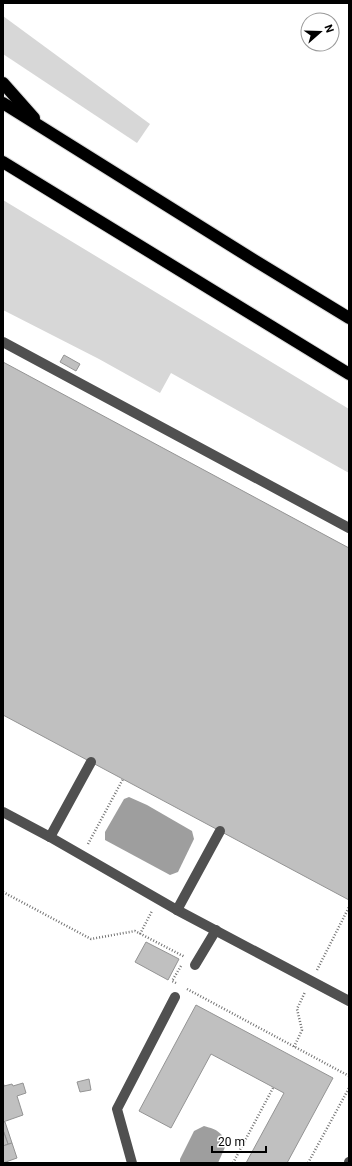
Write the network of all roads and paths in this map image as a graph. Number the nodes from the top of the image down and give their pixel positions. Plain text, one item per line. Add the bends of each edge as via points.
1 (3, 83) edge
2 (3, 103) edge
3 (44, 129) junction
4 (3, 162) edge
5 (349, 318) edge
6 (3, 342) edge
7 (349, 374) edge
8 (349, 528) edge
9 (90, 762) dead end
10 (123, 779) dead end
11 (3, 812) edge
12 (220, 831) dead end
13 (50, 837) junction
14 (94, 847) dead end
15 (3, 892) edge
16 (159, 899) junction
17 (178, 910) junction
18 (216, 930) junction
19 (140, 934) junction
20 (194, 965) dead end
21 (179, 985) dead end
22 (186, 988) dead end
23 (175, 996) dead end
24 (349, 1001) edge
25 (349, 1076) edge
26 (273, 1088) dead end
27 (349, 1088) edge
28 (132, 1163) edge
29 (233, 1163) edge
30 (308, 1163) edge

1 - 3 highway
2 - 3 highway
3 - 5 highway
4 - 7 highway
6 - 8 lane
9 - 13 lane
10 - 14 path via 88,844
11 - 13 lane
12 - 17 lane
13 - 16 lane
15 - 19 path via 91,939 135,931
16 - 17 lane
16 - 19 path
17 - 18 lane
18 - 20 lane
18 - 24 lane
19 - 21 path via 185,957 172,981
22 - 25 path
23 - 28 lane via 117,1110
26 - 29 path
27 - 30 path

